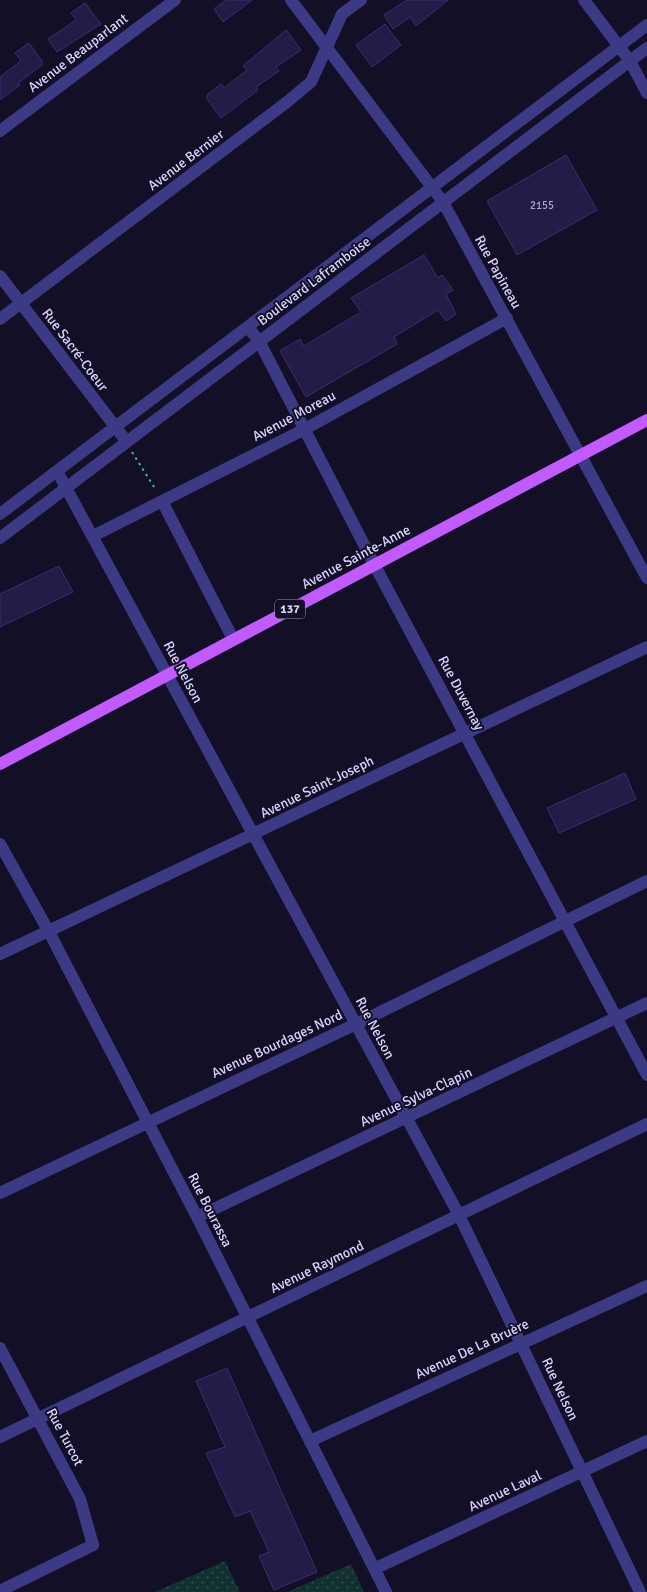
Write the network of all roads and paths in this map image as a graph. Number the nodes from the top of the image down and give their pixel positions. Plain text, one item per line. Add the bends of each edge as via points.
1 (174, 0) edge
2 (291, 0) edge
3 (361, 0) edge
4 (584, 0) edge
5 (647, 24) edge
6 (619, 46) junction
7 (326, 47) junction
8 (647, 48) edge
9 (630, 60) junction
10 (647, 92) edge
11 (0, 131) edge
12 (432, 187) junction
13 (443, 202) junction
14 (0, 276) edge
15 (21, 303) junction
16 (507, 318) junction
17 (0, 319) edge
18 (248, 327) junction
19 (259, 342) junction
20 (647, 420) edge
21 (115, 427) junction
22 (305, 429) junction
23 (129, 446) junction
24 (581, 454) junction
25 (57, 470) junction
26 (66, 488) junction
27 (162, 501) junction
28 (0, 514) edge
29 (1, 536) edge
30 (93, 536) junction
31 (374, 564) junction
32 (647, 578) edge
33 (233, 639) junction
34 (647, 647) edge
35 (168, 674) junction
36 (465, 733) junction
37 (0, 764) edge
38 (254, 834) junction
39 (0, 844) edge
40 (647, 881) edge
41 (565, 921) junction
42 (49, 932) junction
43 (0, 954) edge
44 (647, 1003) edge
45 (617, 1018) junction
46 (356, 1024) junction
47 (647, 1075) edge
48 (407, 1118) junction
49 (148, 1122) junction
50 (647, 1124) edge
51 (0, 1193) edge
52 (459, 1215) junction
53 (197, 1217) junction
54 (647, 1286) edge
55 (248, 1317) junction
56 (522, 1342) junction
57 (0, 1348) edge
58 (38, 1419) junction
59 (0, 1437) edge
60 (310, 1441) junction
61 (647, 1441) edge
62 (583, 1471) junction
63 (376, 1568) junction
64 (0, 1591) edge
65 (386, 1592) edge
66 (640, 1592) edge

1 - 11 street, Avenue Beauparlant
2 - 7 street, Rue Papineau
3 - 7 street, Avenue Bernier via 342,14
4 - 6 street
5 - 6 street, Boulevard Laframboise
6 - 9 street
6 - 12 street, Boulevard Laframboise
7 - 12 street, Rue Papineau
7 - 15 street, Avenue Bernier via 311,82
8 - 9 street, Boulevard Laframboise
9 - 10 street
9 - 13 street, Boulevard Laframboise
12 - 13 street, Rue Papineau
12 - 18 street, Boulevard Laframboise
13 - 16 street, Rue Papineau
13 - 19 street, Boulevard Laframboise
14 - 15 street, Rue Sacré-Coeur
15 - 17 street, Avenue Bernier
15 - 21 street, Rue Sacré-Coeur
16 - 22 street, Avenue Moreau
16 - 24 street, Rue Papineau
18 - 19 street, Rue Duvernay
18 - 21 street, Boulevard Laframboise
19 - 22 street, Rue Duvernay
19 - 23 street, Boulevard Laframboise
20 - 24 main road, Avenue Sainte-Anne / 137
21 - 23 street, Rue Sacré-Coeur
21 - 25 street, Boulevard Laframboise
22 - 27 street, Avenue Moreau
22 - 31 street, Rue Duvernay
23 - 26 street, Boulevard Laframboise
23 - 27 path
24 - 31 main road, Avenue Sainte-Anne / 137
24 - 32 street, Rue Papineau
25 - 26 street, Rue Nelson
25 - 28 street, Boulevard Laframboise
26 - 29 street, Boulevard Laframboise
26 - 30 street, Rue Nelson
27 - 30 street, Avenue Moreau
27 - 33 street
30 - 35 street, Rue Nelson
31 - 33 main road, Avenue Sainte-Anne / 137
31 - 36 street, Rue Duvernay
33 - 35 main road, Avenue Sainte-Anne / 137
34 - 36 street, Avenue Saint-Joseph
35 - 37 main road, Avenue Sainte-Anne / 137
35 - 38 street, Rue Nelson
36 - 38 street, Avenue Saint-Joseph
36 - 41 street, Rue Duvernay
38 - 42 street, Avenue Saint-Joseph
38 - 46 street, Rue Nelson
39 - 42 street, Rue Bourassa
40 - 41 street, Avenue Bourdages Nord
41 - 45 street, Rue Duvernay
41 - 46 street, Avenue Bourdages Nord
42 - 43 street, Avenue Saint-Joseph
42 - 49 street, Rue Bourassa
44 - 45 street, Avenue Sylva-Clapin
45 - 47 street, Rue Duvernay
45 - 48 street, Avenue Sylva-Clapin
46 - 48 street, Rue Nelson
46 - 49 street, Avenue Bourdages Nord
48 - 52 street, Rue Nelson
48 - 53 street, Avenue Sylva-Clapin
49 - 51 street, Avenue Bourdages Nord
49 - 53 street, Rue Bourassa
50 - 52 street, Avenue Raymond
52 - 55 street, Avenue Raymond
52 - 56 street, Rue Nelson
53 - 55 street, Rue Bourassa
54 - 56 street, Avenue De La Bruère
55 - 58 street, Avenue Raymond
55 - 60 street, Rue Bourassa
56 - 60 street, Avenue De La Bruère
56 - 62 street, Rue Nelson
57 - 58 street, Rue Turcot
58 - 59 street, Avenue Raymond
58 - 64 street, Rue Turcot via 80,1499 93,1545
60 - 63 street, Rue Bourassa
61 - 62 street, Avenue Laval
62 - 63 street, Avenue Laval
62 - 66 street, Rue Nelson
63 - 65 street, Rue Bourassa

